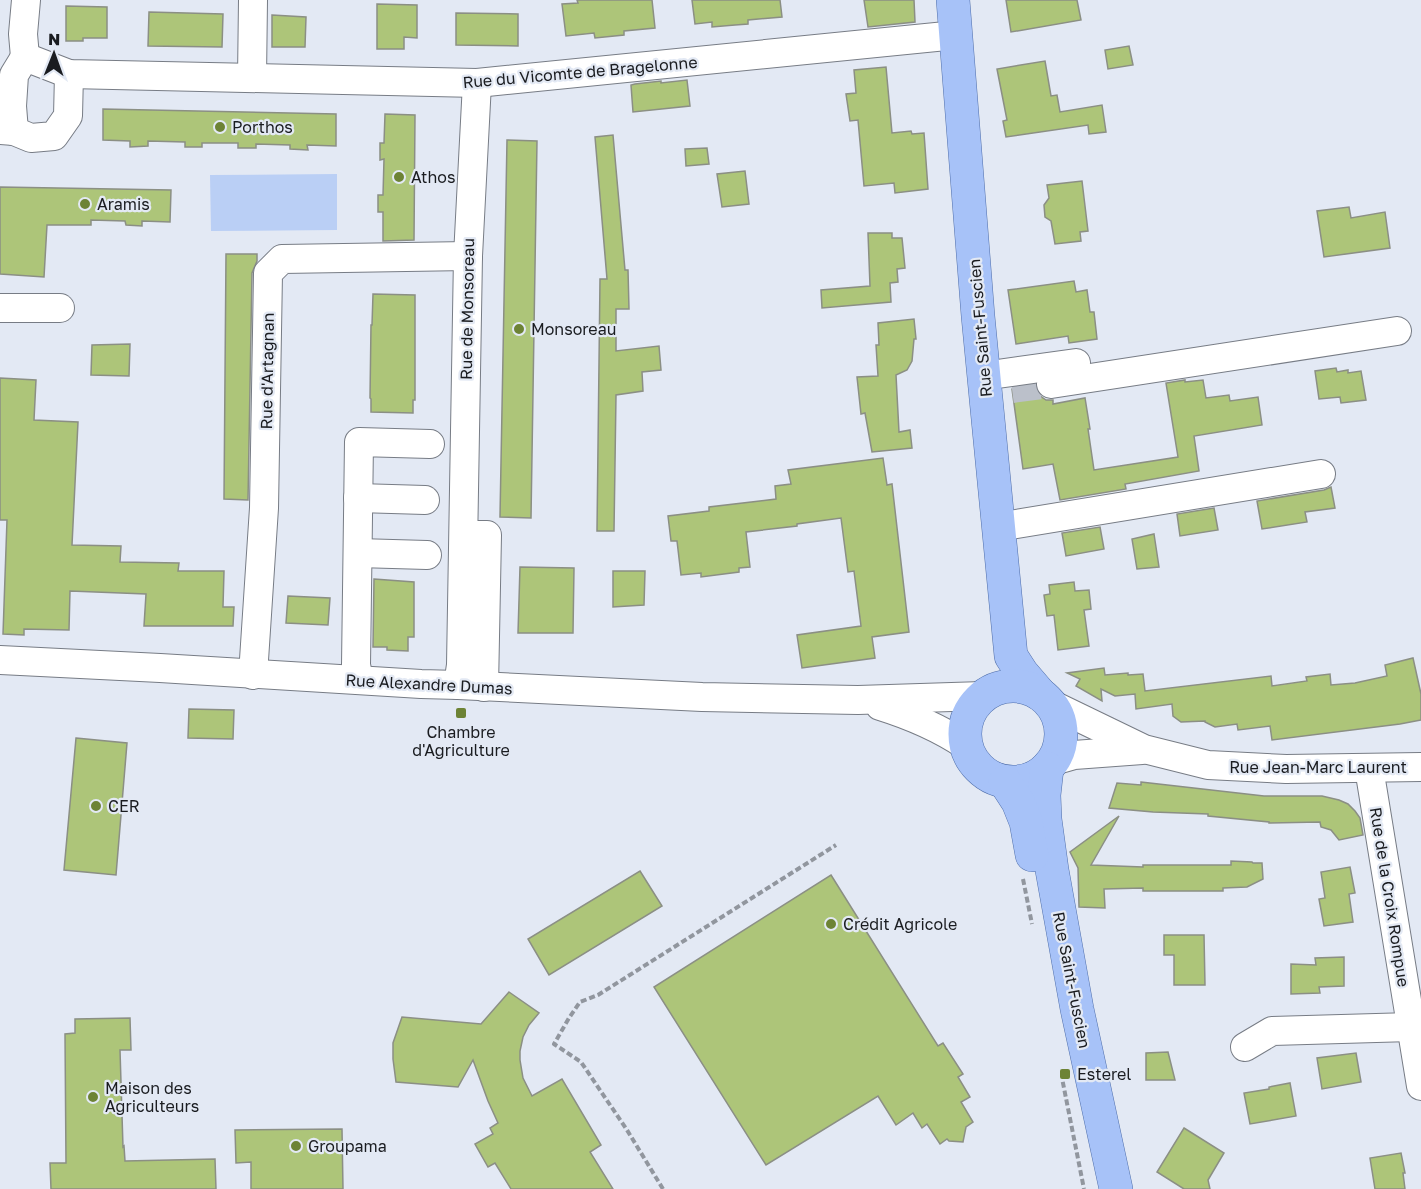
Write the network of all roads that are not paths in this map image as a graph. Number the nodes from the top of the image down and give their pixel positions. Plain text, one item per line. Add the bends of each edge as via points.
1 (26, 0) edge
2 (254, 0) edge
3 (953, 0) edge
4 (956, 35) junction
5 (25, 57) junction
6 (69, 74) junction
7 (252, 78) junction
8 (477, 83) junction
9 (7, 130) edge
10 (468, 256) junction
11 (0, 308) edge
12 (60, 308) dead end
13 (1397, 331) dead end
14 (1186, 347) dead end
15 (1051, 384) tunnel mouth
16 (993, 386) junction
17 (430, 444) dead end
18 (1321, 474) dead end
19 (358, 498) junction
20 (425, 500) dead end
21 (998, 527) junction
22 (358, 553) junction
23 (427, 555) dead end
24 (1011, 656) junction
25 (0, 660) edge
26 (253, 675) junction
27 (359, 680) junction
28 (471, 686) junction
29 (987, 693) junction
30 (1045, 699) junction
31 (858, 700) junction
32 (965, 745) junction
33 (1144, 749) junction
34 (1050, 765) junction
35 (1421, 767) edge
36 (1369, 768) junction
37 (1005, 782) junction
38 (1411, 1027) junction
39 (1245, 1047) dead end
40 (1421, 1086) edge
41 (1099, 1189) edge
42 (1116, 1189) edge

1 - 5 street
2 - 7 street
3 - 4 main road, Rue Saint-Fuscien
4 - 8 street, Rue du Vicomte de Bragelonne
4 - 16 main road, Rue Saint-Fuscien
5 - 6 street, Rue du Vicomte de Bragelonne
5 - 9 street via 14,75
6 - 7 street, Rue du Vicomte de Bragelonne
6 - 9 street via 68,116 54,136 31,138
7 - 8 street, Rue du Vicomte de Bragelonne
8 - 10 street, Rue de Monsoreau
10 - 26 street, Rue d'Artagnan via 282,259 268,273 264,508
10 - 28 street, Rue de Monsoreau via 462,665
11 - 12 street
13 - 15 street
14 - 16 street
16 - 21 main road, Rue Saint-Fuscien
17 - 19 street via 358,442
18 - 21 street
19 - 20 street
19 - 22 street
21 - 24 main road, Rue Saint-Fuscien
22 - 23 street
22 - 27 street
24 - 29 main road
24 - 30 main road, Rue Saint-Fuscien
25 - 26 street, Rue Alexandre Dumas
26 - 27 street, Rue Alexandre Dumas
27 - 28 street, Rue Alexandre Dumas
28 - 31 street, Rue Alexandre Dumas
29 - 30 main road via 1011,686 1031,689
29 - 31 street, Rue Alexandre Dumas via 932,699
29 - 32 main road via 969,713
30 - 33 street, Rue Jean-Marc Laurent
30 - 34 main road via 1060,722 1061,732 1058,752
31 - 32 street, Rue Alexandre Dumas via 919,720
32 - 37 main road via 975,765
33 - 34 street, Rue Jean-Marc Laurent via 1074,755
33 - 36 street, Rue Jean-Marc Laurent via 1208,765
34 - 37 main road via 1038,776
34 - 42 main road, Rue Saint-Fuscien via 1044,795 1052,870
35 - 36 street, Rue Jean-Marc Laurent
36 - 38 street, Rue de la Croix Rompue
37 - 41 main road, Rue Saint-Fuscien via 1026,822
38 - 39 street via 1272,1031
38 - 40 street, Rue de la Croix Rompue

